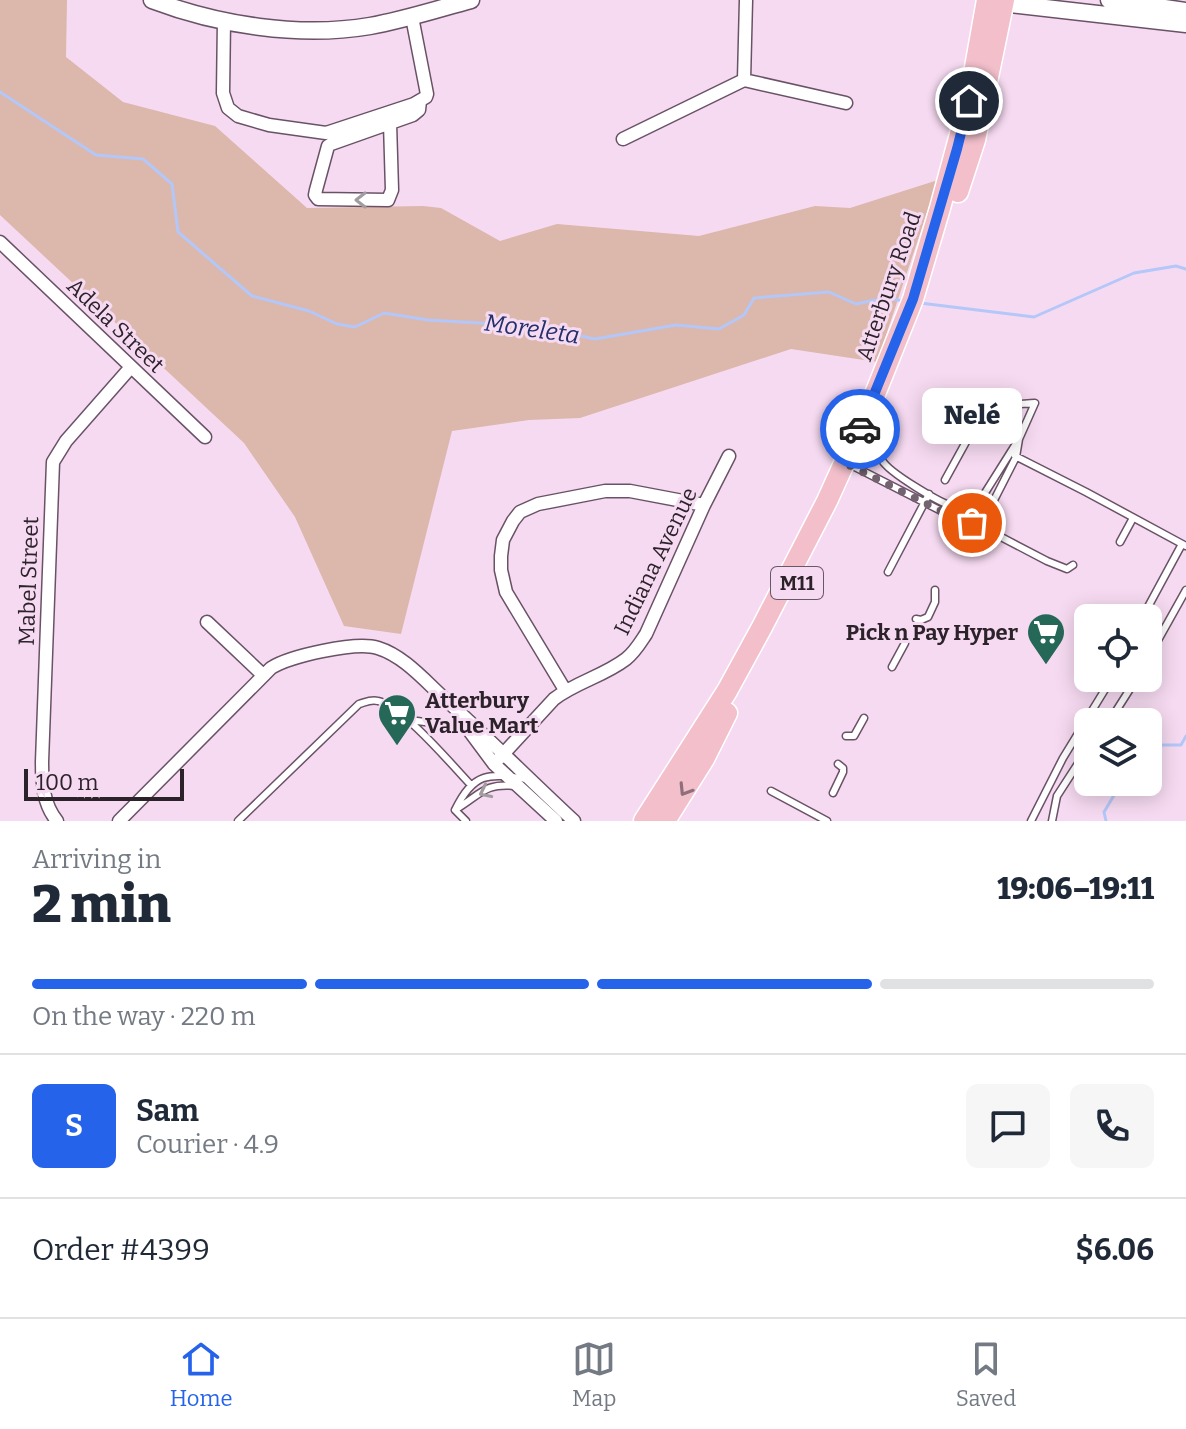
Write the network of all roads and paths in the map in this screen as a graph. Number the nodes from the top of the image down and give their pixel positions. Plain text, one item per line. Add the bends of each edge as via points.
1 (152, 0) edge
2 (471, 0) edge
3 (746, 0) edge
4 (981, 0) edge
5 (1110, 0) edge
6 (995, 1) edge
7 (1166, 4) edge
8 (190, 7) edge
9 (1186, 11) edge
10 (412, 17) junction
11 (224, 20) junction
12 (1186, 24) edge
13 (744, 80) junction
14 (424, 98) junction
15 (846, 103) dead end
16 (390, 123) junction
17 (623, 139) dead end
18 (0, 242) edge
19 (11, 252) junction
20 (0, 264) edge
21 (131, 367) junction
22 (876, 406) junction
23 (205, 437) dead end
24 (1019, 439) junction
25 (1008, 453) junction
26 (729, 456) dead end
27 (1016, 457) junction
28 (850, 465) junction
29 (945, 480) dead end
30 (929, 494) junction
31 (925, 503) junction
32 (704, 505) junction
33 (1133, 518) junction
34 (1003, 538) dead end
35 (1120, 542) dead end
36 (1184, 545) edge
37 (1073, 565) dead end
38 (888, 572) dead end
39 (935, 590) dead end
40 (1186, 590) edge
41 (1150, 604) edge
42 (916, 619) dead end
43 (207, 622) dead end
44 (1162, 633) edge
45 (905, 643) dead end
46 (892, 667) dead end
47 (263, 675) junction
48 (565, 690) junction
49 (1103, 692) edge
50 (452, 705) junction
51 (864, 718) dead end
52 (409, 720) junction
53 (469, 731) junction
54 (846, 736) dead end
55 (504, 753) junction
56 (494, 764) junction
57 (838, 764) dead end
58 (1074, 770) edge
59 (509, 776) junction
60 (470, 784) junction
61 (525, 784) junction
62 (771, 791) dead end
63 (833, 793) dead end
64 (455, 810) junction
65 (57, 821) edge
66 (119, 821) edge
67 (238, 821) edge
68 (466, 821) edge
69 (556, 821) edge
70 (574, 821) edge
71 (644, 821) edge
72 (665, 821) edge
73 (827, 821) edge
74 (1031, 821) edge
75 (1052, 821) edge

1 - 8 street
2 - 10 street
3 - 13 street
4 - 6 street
5 - 7 street
6 - 12 street
6 - 22 main road, Atterbury Road / M11 via 927,267
7 - 9 street
8 - 11 street
10 - 11 street via 314,31
10 - 14 street
11 - 14 street via 223,93 228,108 238,116 326,133
13 - 15 street
13 - 17 street
14 - 16 street via 413,115
16 -> 16 street via 388,200 318,199 328,146
18 - 19 street, Adela Street
19 - 20 street
19 - 21 street, Adela Street
21 - 23 street, Adela Street
21 - 65 street, Mabel Street via 53,462 42,781
22 - 28 main road, Atterbury Road / M11
22 - 30 lane via 882,414 878,446 885,465
24 - 25 lane
24 - 27 lane
24 - 29 lane via 1035,403 985,412
25 - 27 lane
25 - 30 lane via 976,506 957,508
26 - 32 street, Indiana Avenue
27 - 31 lane via 988,512 977,521 963,522
27 - 33 lane
28 - 31 lane
28 - 71 main road, Atterbury Road / M11 via 727,691
28 -> 72 main road, Atterbury Road / M11 via 796,585 704,759
30 - 31 lane
31 - 38 lane
32 - 48 street, Indiana Avenue via 635,649 615,666
32 - 48 street via 605,491 538,504 513,521 503,540 503,584
33 - 35 lane
33 - 36 lane
34 - 37 lane via 1067,569
36 - 41 lane
39 - 42 lane via 928,617
40 - 44 lane
43 - 47 street
45 - 46 lane
47 - 50 street via 287,660 367,646 386,651
47 - 66 street
48 - 55 street, Indiana Avenue
49 - 74 lane
50 - 53 street
50 - 55 street
51 - 54 lane via 854,736
52 - 53 lane
52 - 60 lane
52 - 67 lane via 382,702 359,704
53 - 56 street
55 - 56 street, Indiana Avenue
55 - 61 street
56 - 59 street
57 - 63 lane via 843,772
58 - 75 lane via 1057,796
59 - 60 lane
59 - 61 street
60 - 64 lane
61 -> 64 lane via 487,788
61 - 69 street
61 - 70 street
62 - 73 lane
64 - 68 lane

